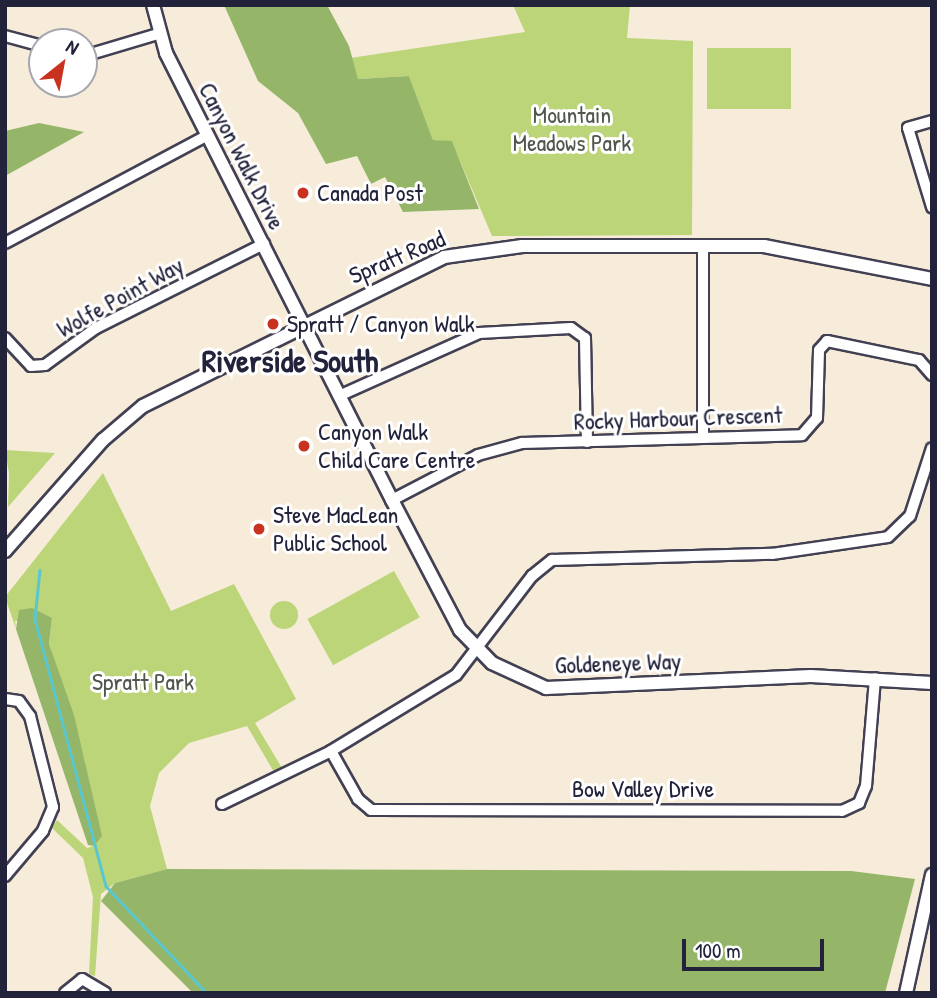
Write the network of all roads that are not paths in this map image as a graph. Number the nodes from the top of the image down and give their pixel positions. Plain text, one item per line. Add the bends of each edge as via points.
1 (153, 5) edge
2 (158, 34) junction
3 (5, 36) edge
4 (28, 42) edge
5 (98, 52) edge
6 (932, 121) edge
7 (208, 135) junction
8 (932, 207) edge
9 (5, 243) edge
10 (264, 244) junction
11 (703, 247) junction
12 (932, 279) edge
13 (304, 323) junction
14 (5, 338) edge
15 (932, 375) edge
16 (341, 396) junction
17 (703, 438) junction
18 (587, 442) junction
19 (932, 448) edge
20 (392, 500) junction
21 (5, 551) edge
22 (479, 650) junction
23 (875, 678) junction
24 (932, 683) edge
25 (5, 699) edge
26 (331, 751) junction
27 (222, 804) dead end
28 (932, 875) edge
29 (5, 876) edge
30 (65, 993) edge
31 (105, 993) edge
32 (906, 993) edge

1 - 2 street, Canyon Walk Drive
2 - 5 street
2 - 7 street, Canyon Walk Drive
3 - 4 street
6 - 8 street via 908,128
7 - 9 street
7 - 10 street, Canyon Walk Drive
10 - 13 street, Canyon Walk Drive
10 - 14 street, Wolfe Point Way via 96,328 45,365 31,366
11 - 12 street, Spratt Road via 797,248
11 - 13 street, Spratt Road via 469,251 404,272
11 - 17 street
13 - 16 street, Goldeneye Way
13 - 21 street, Spratt Road via 133,413
15 - 17 street, Rocky Harbour Crescent via 919,360 827,341 819,351 817,418 808,431
16 - 18 street via 470,335 571,328 585,338
16 - 20 street, Goldeneye Way
17 - 18 street, Rocky Harbour Crescent
18 - 20 street, Rocky Harbour Crescent via 522,443 478,455
19 - 22 street via 910,516 895,534 772,554 552,560 531,576
20 - 22 street, Goldeneye Way via 450,613
22 - 23 street, Goldeneye Way via 507,674 546,688
22 - 26 street via 449,680
23 - 24 street, Goldeneye Way
23 - 26 street, Bow Valley Drive via 866,786 859,803 842,811 371,810 358,799
25 - 29 street via 19,701 30,716 53,807 43,831
26 - 27 street
28 - 32 street
30 - 31 street via 82,979

